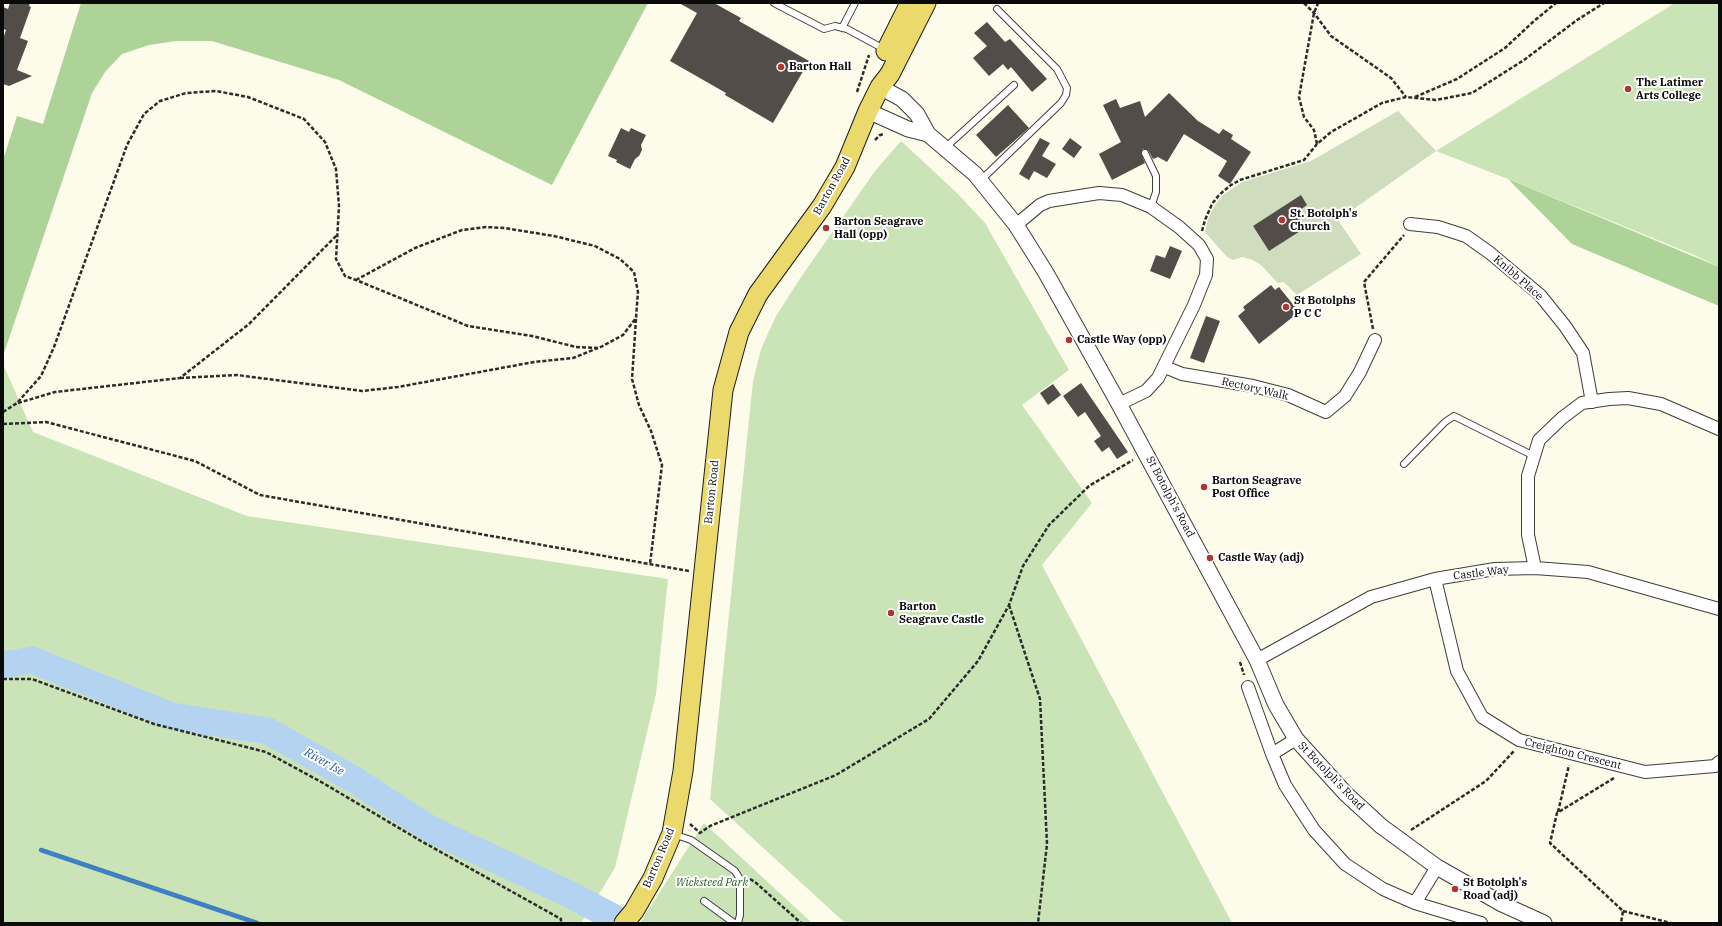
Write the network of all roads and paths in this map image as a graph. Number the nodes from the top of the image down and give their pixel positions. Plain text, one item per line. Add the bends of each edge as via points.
1 (774, 3) edge
2 (855, 3) edge
3 (910, 3) edge
4 (926, 3) edge
5 (1304, 3) edge
6 (1318, 3) edge
7 (1556, 3) edge
8 (1604, 3) edge
9 (997, 9) dead end
10 (1314, 12) junction
11 (842, 28) junction
12 (892, 53) junction
13 (1014, 85) dead end
14 (880, 87) junction
15 (1406, 97) junction
16 (1414, 98) junction
17 (868, 112) junction
18 (887, 134) dead end
19 (928, 134) junction
20 (1317, 144) junction
21 (869, 145) dead end
22 (945, 148) junction
23 (1145, 153) dead end
24 (981, 180) junction
25 (1151, 207) junction
26 (1410, 224) joint
27 (1016, 225) junction
28 (337, 235) junction
29 (1199, 245) junction
30 (356, 280) junction
31 (636, 318) junction
32 (1375, 340) joint
33 (599, 348) junction
34 (1165, 366) junction
35 (180, 378) junction
36 (1592, 402) junction
37 (17, 403) junction
38 (1120, 404) junction
39 (3, 412) edge
40 (3, 424) edge
41 (1719, 429) edge
42 (1146, 453) junction
43 (1534, 456) junction
44 (1404, 464) dead end
45 (650, 564) junction
46 (1535, 568) junction
47 (695, 572) dead end
48 (1435, 579) junction
49 (1009, 605) junction
50 (1719, 608) edge
51 (1257, 660) junction
52 (3, 679) edge
53 (1248, 687) dead end
54 (1296, 739) junction
55 (1523, 742) junction
56 (1272, 754) junction
57 (1571, 754) junction
58 (1718, 767) edge
59 (1630, 769) junction
60 (1557, 813) junction
61 (688, 822) dead end
62 (672, 833) junction
63 (1398, 838) junction
64 (1437, 867) junction
65 (735, 871) junction
66 (704, 901) dead end
67 (1415, 903) junction
68 (1623, 911) junction
69 (629, 917) edge
70 (561, 923) edge
71 (734, 923) edge
72 (738, 923) edge
73 (801, 923) edge
74 (1038, 923) edge
75 (1481, 923) edge
76 (1544, 923) edge
77 (1621, 923) edge
78 (1671, 923) edge

1 - 11 lane via 824,29 835,26
2 - 11 lane
3 - 12 main road, Barton Road
4 - 12 main road, Barton Road
5 - 10 path
6 - 10 path
7 - 16 path via 1505,48 1457,79
8 - 16 path via 1524,60 1472,93 1436,100
9 - 24 lane via 1057,69 1067,88 1062,103
10 - 15 path via 1331,36 1391,78
10 - 20 path via 1299,98 1304,117 1314,130
11 - 12 lane
12 - 14 main road, Barton Road via 878,70
13 - 22 lane
14 - 17 main road, Barton Road
14 - 19 street, St Botolph's Road via 902,99 918,114
15 - 16 path
15 - 20 path via 1382,104 1331,132
17 - 19 street, St Botolph's Road via 908,129
17 - 62 main road, Barton Road via 845,167 826,199 758,294 739,332 723,390 684,771
18 - 21 path via 880,135
19 - 22 street, St Botolph's Road
20 - 29 path via 1304,160 1240,180 1219,195 1205,220
22 - 24 street, St Botolph's Road
23 - 25 lane via 1156,176 1156,192
24 - 27 street, St Botolph's Road
25 - 27 street via 1122,195 1093,193 1049,201 1040,205
25 - 29 street
26 - 32 path via 1404,236 1364,282
26 - 36 street, Knibb Place via 1438,227 1466,236 1540,295 1583,353
27 - 38 street, St Botolph's Road
28 - 30 path via 336,260 346,276
28 - 35 path via 249,324
28 - 37 path via 339,206 336,169 325,142 304,119 248,97 216,91 186,93 160,101 144,114 127,144 54,347 41,376
29 - 34 street via 1208,259 1206,275
30 - 31 path via 415,248 462,230 504,228 595,246 620,259 634,272 638,292
30 - 33 path via 468,326 532,336 576,347
31 - 33 path via 623,335
31 - 45 path via 632,379 662,465
32 - 34 street, Rectory Walk via 1345,396 1326,412 1288,396 1253,386 1182,374
33 - 35 path via 573,358 534,362 398,387 362,391 237,375
34 - 38 street via 1146,391
35 - 37 path via 55,392
36 - 41 street via 1628,398 1661,404
36 - 43 street via 1582,403 1562,418 1539,440
37 - 39 path
38 - 42 street, St Botolph's Road
40 - 45 path via 46,422 195,461 260,495
42 - 49 path via 1089,486 1049,525 1023,566
42 - 51 street, St Botolph's Road
43 - 44 lane via 1454,416
43 - 46 street via 1528,476 1527,507 1528,535
45 - 47 path
46 - 48 street, Castle Way via 1495,569
46 - 50 street, Castle Way via 1588,572
48 - 51 street, Castle Way via 1371,597
48 - 55 street, Creighton Crescent via 1457,671 1482,717
49 - 61 path via 978,661 929,719 836,775 710,826 700,833
49 - 74 path via 1040,698 1047,844
51 - 54 street, St Botolph's Road via 1276,705
52 - 70 path via 32,679 154,724 266,752 561,919
53 - 56 street
54 - 56 street
54 - 63 street, St Botolph's Road via 1346,794
55 - 57 street, Creighton Crescent
55 - 63 path via 1486,781
56 - 67 street via 1285,785 1314,830 1345,864 1383,889
57 - 59 street, Creighton Crescent
57 - 60 path
58 - 59 street, Creighton Crescent via 1645,772
59 - 60 path
60 - 68 path via 1550,843
62 - 65 lane via 691,840
62 - 69 main road, Barton Road via 653,878
63 - 64 street, St Botolph's Road
64 - 67 street
64 - 76 street, St Botolph's Road via 1502,904
65 - 72 lane via 740,880
65 - 73 path via 755,882
66 - 71 lane
67 - 75 street
68 - 77 path
68 - 78 path

